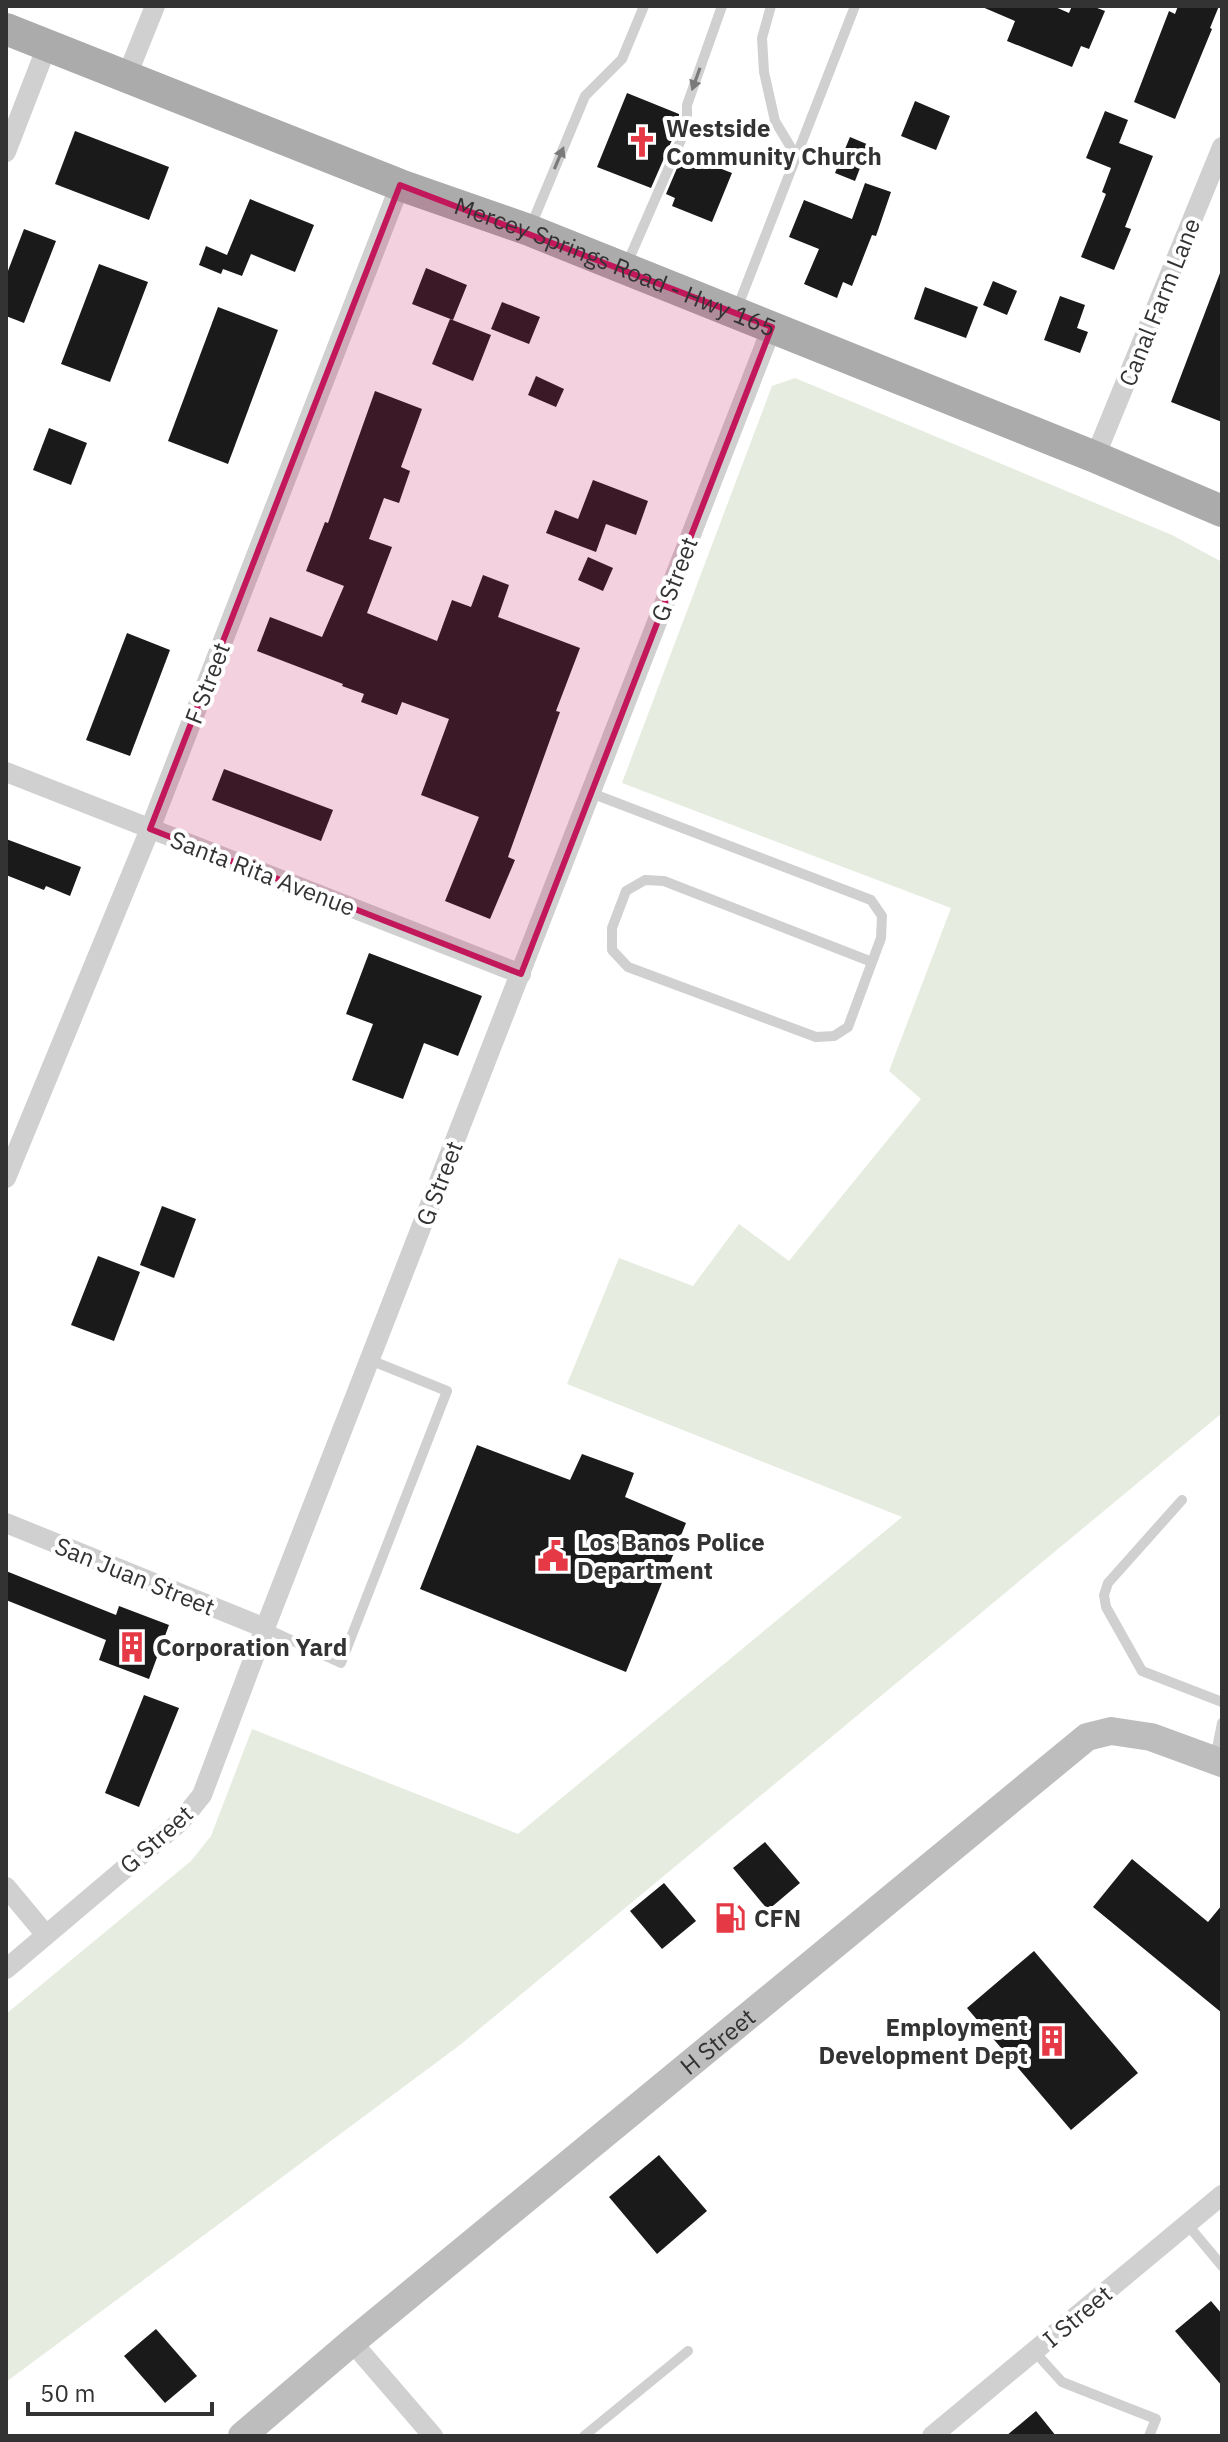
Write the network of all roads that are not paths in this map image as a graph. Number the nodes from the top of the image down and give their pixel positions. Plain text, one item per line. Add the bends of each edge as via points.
1 (155, 6) edge
2 (644, 6) edge
3 (722, 6) edge
4 (771, 6) edge
5 (855, 6) edge
6 (6, 29) edge
7 (47, 46) junction
8 (126, 78) junction
9 (1222, 147) edge
10 (6, 152) edge
11 (796, 156) junction
12 (400, 185) junction
13 (529, 230) junction
14 (625, 269) junction
15 (736, 313) junction
16 (772, 327) junction
17 (1095, 457) junction
18 (1222, 511) edge
19 (6, 772) edge
20 (591, 793) junction
21 (150, 829) junction
22 (872, 962) junction
23 (521, 974) junction
24 (6, 1178) edge
25 (370, 1360) junction
26 (1182, 1500) dead end
27 (6, 1523) edge
28 (265, 1628) junction
29 (1222, 1702) edge
30 (1222, 1723) edge
31 (1218, 1761) edge
32 (6, 1887) edge
33 (46, 1935) junction
34 (6, 1969) edge
35 (1222, 2195) edge
36 (1187, 2224) junction
37 (1222, 2266) edge
38 (352, 2342) junction
39 (688, 2351) dead end
40 (1034, 2351) junction
41 (242, 2436) edge
42 (433, 2436) edge
43 (584, 2436) edge
44 (932, 2436) edge
45 (1149, 2436) edge

1 - 8 street
13 -> 2 lane via 585,96 622,59
3 -> 14 lane via 687,105 687,126
4 - 11 lane via 762,38 764,72 775,121
5 - 11 lane
6 - 7 main road, Mercey Springs Road - Hwy 165
7 - 8 main road, Mercey Springs Road - Hwy 165
7 - 10 street
8 - 12 main road, Mercey Springs Road - Hwy 165
9 - 17 street, Canal Farm Lane
11 - 15 lane
12 - 13 main road, Mercey Springs Road - Hwy 165
12 - 21 street, F Street
13 - 14 main road, Mercey Springs Road - Hwy 165
14 - 15 main road, Mercey Springs Road - Hwy 165
15 - 16 main road, Mercey Springs Road - Hwy 165
16 - 17 main road, Mercey Springs Road - Hwy 165
16 - 20 street, G Street
17 - 18 main road, Mercey Springs Road - Hwy 165
19 - 21 street, Santa Rita Avenue
20 - 22 lane via 871,900 882,916
20 - 23 street, G Street
21 - 23 street, Santa Rita Avenue
21 - 24 street, F Street
22 - 22 lane via 848,1027 834,1036 816,1037 628,967 612,950 612,928 626,891 645,880 664,881
23 - 25 street, G Street
25 - 28 street, G Street
25 - 28 lane via 447,1391 341,1663
26 - 29 lane via 1108,1583 1106,1607 1142,1671
27 - 28 street, San Juan Street
28 - 33 street, G Street via 202,1795 181,1821
30 - 31 lane
31 - 38 street, H Street via 1151,1737 1111,1731 1087,1737
32 - 33 street
33 - 34 street, G Street
35 - 36 street, I Street
36 - 37 lane
36 - 40 street, I Street
38 - 41 street, H Street
38 - 42 street
39 - 43 lane
40 - 44 street, I Street
40 - 45 lane via 1062,2382 1156,2419

